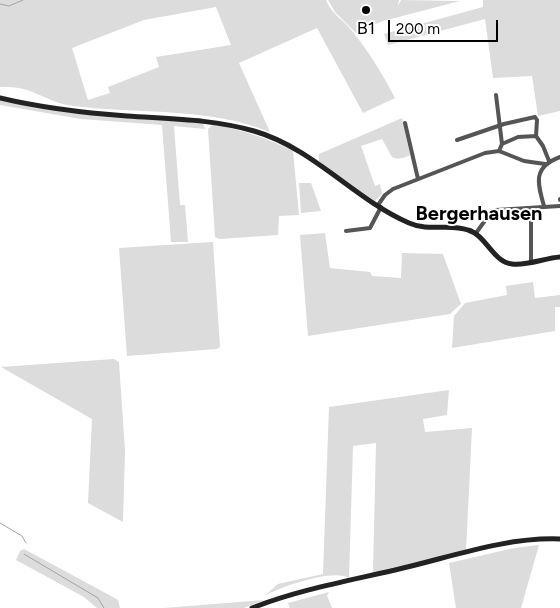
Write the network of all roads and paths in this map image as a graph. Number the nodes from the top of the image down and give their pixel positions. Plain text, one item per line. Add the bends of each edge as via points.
1 (496, 95) dead end
2 (0, 98) edge
3 (405, 123) dead end
4 (500, 126) junction
5 (536, 136) junction
6 (456, 140) dead end
7 (502, 144) junction
8 (499, 151) junction
9 (560, 157) edge
10 (547, 163) junction
11 (418, 179) junction
12 (379, 206) junction
13 (544, 206) junction
14 (560, 206) edge
15 (531, 209) junction
16 (346, 231) dead end
17 (476, 233) junction
18 (560, 256) edge
19 (531, 262) junction
20 (560, 539) edge
21 (252, 608) edge

1 - 4 street
2 - 12 street via 72,111 206,121 255,132 285,143
3 - 11 street
4 - 5 street via 536,118
4 - 6 street
4 - 7 street
5 - 7 street via 518,137
5 - 10 street via 543,146
7 - 8 street
8 - 10 street via 524,162
8 - 11 street via 485,153
9 - 10 street
10 - 13 street via 538,180
11 - 12 street via 388,192
12 - 16 street via 370,228
12 - 17 street via 421,228 459,228
13 - 14 street
13 - 15 street
15 - 17 street via 496,210
15 - 19 street
17 - 19 street via 506,263
18 - 19 street
20 - 21 street via 505,544 302,592

